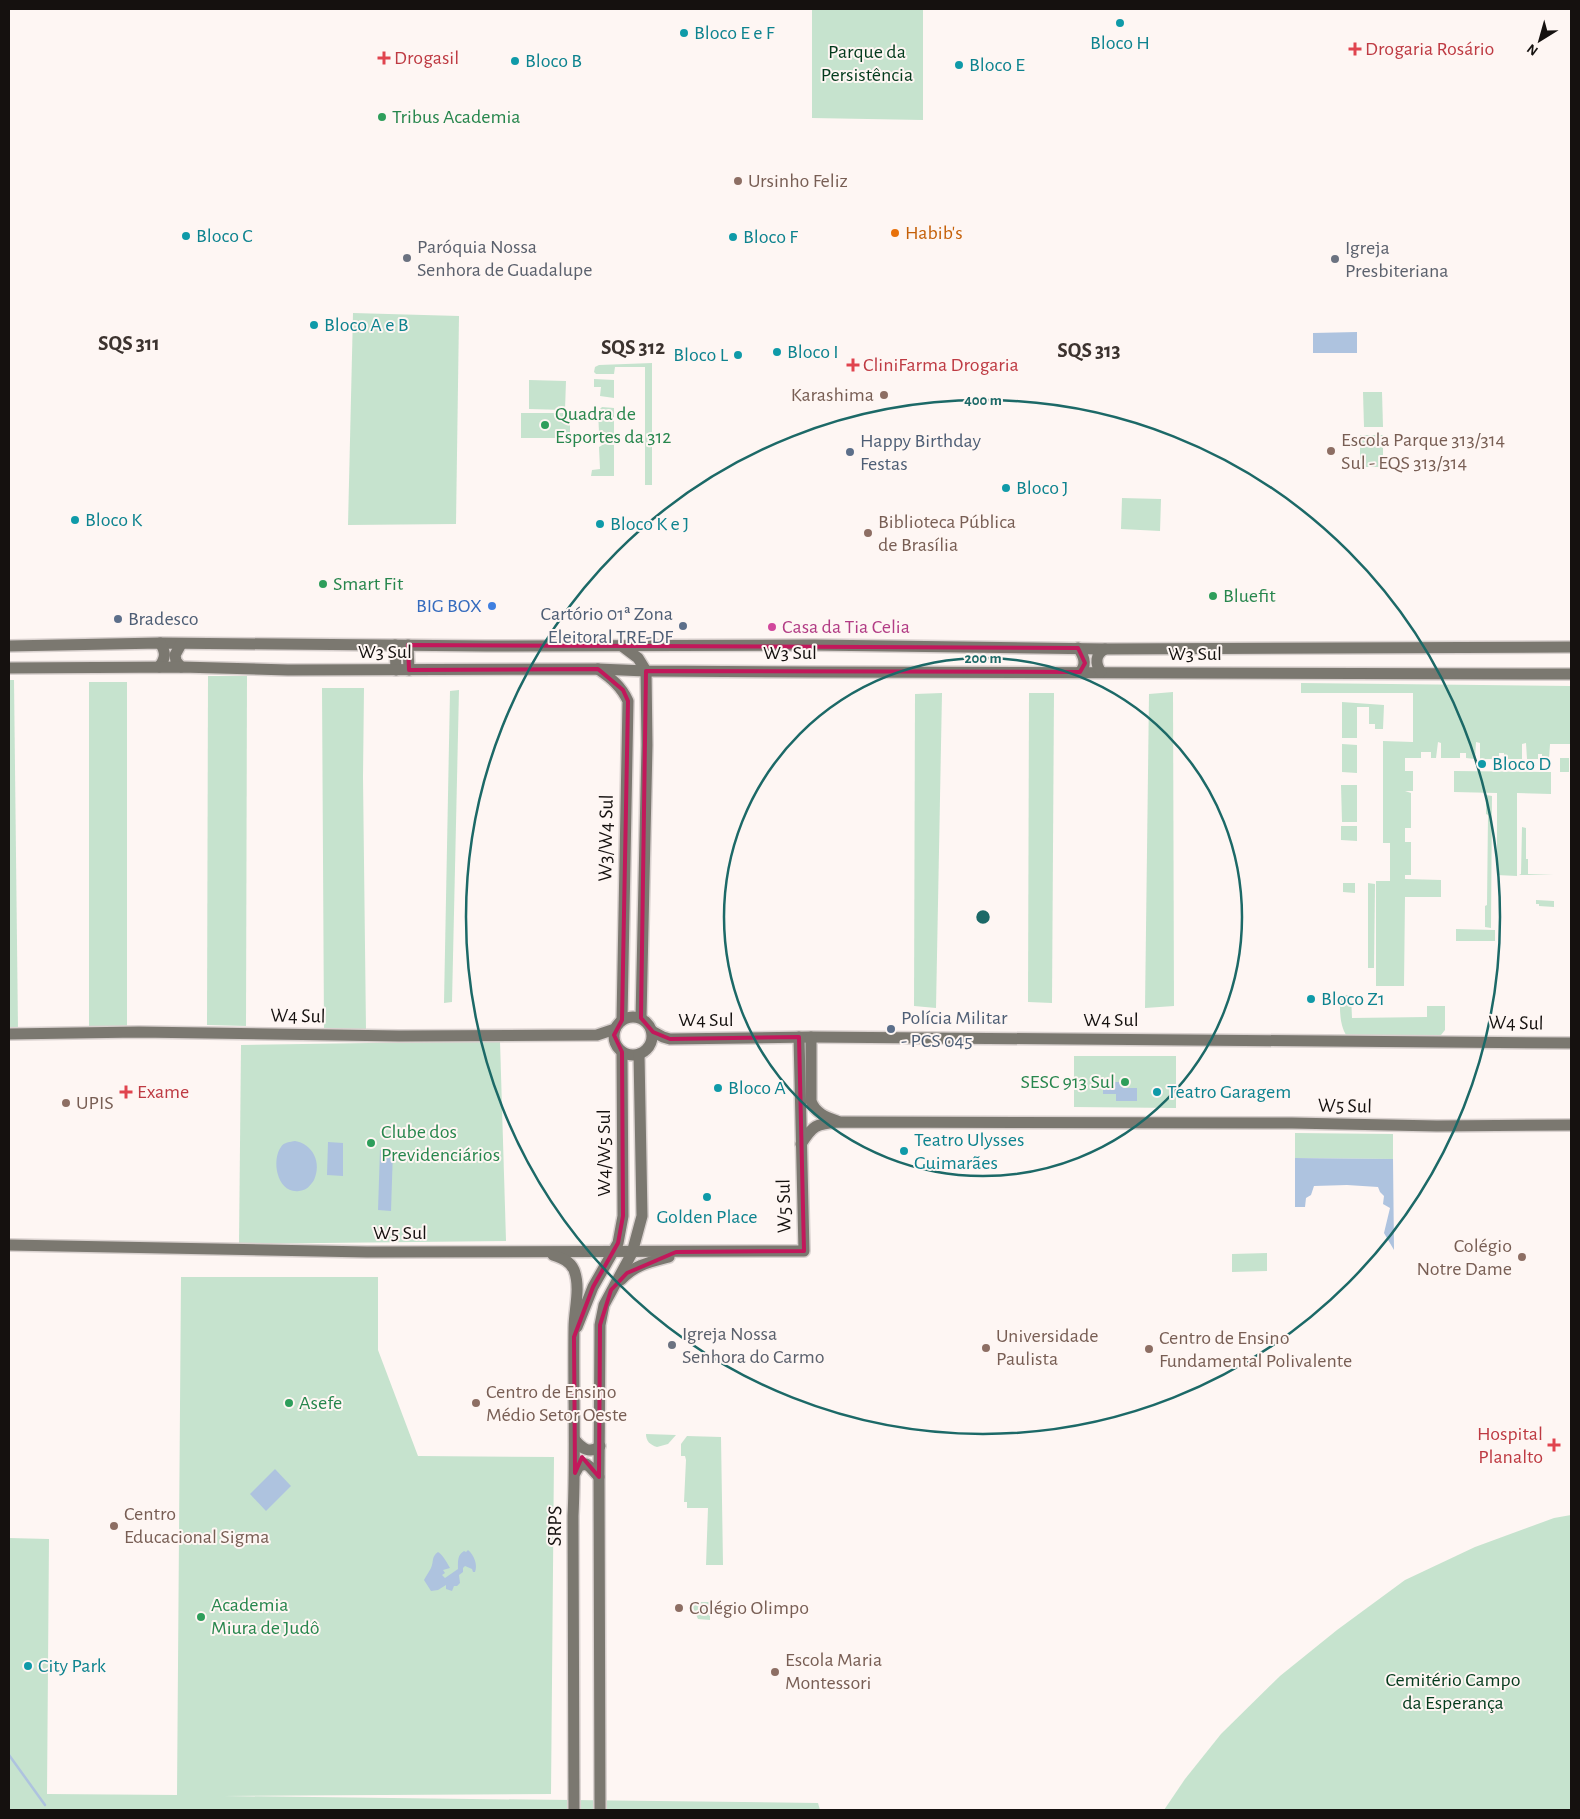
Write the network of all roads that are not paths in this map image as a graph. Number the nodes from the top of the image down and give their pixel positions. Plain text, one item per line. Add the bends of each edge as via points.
1 (160, 643) junction
2 (181, 644) junction
3 (395, 644) junction
4 (408, 645) junction
5 (620, 645) junction
6 (9, 646) edge
7 (1078, 648) junction
8 (1571, 648) edge
9 (1105, 649) junction
10 (159, 667) junction
11 (181, 667) junction
12 (9, 668) edge
13 (598, 669) junction
14 (396, 670) junction
15 (409, 670) junction
16 (646, 671) junction
17 (665, 671) junction
18 (1080, 672) junction
19 (1101, 672) junction
20 (1570, 673) edge
21 (646, 697) junction
22 (626, 794) junction
23 (646, 794) junction
24 (624, 866) junction
25 (644, 867) junction
26 (642, 941) junction
27 (623, 942) junction
28 (641, 1018) junction
29 (618, 1025) junction
30 (652, 1032) junction
31 (9, 1034) edge
32 (799, 1037) junction
33 (811, 1037) junction
34 (1571, 1043) edge
35 (622, 1052) junction
36 (639, 1054) junction
37 (838, 1122) junction
38 (1571, 1125) edge
39 (801, 1144) junction
40 (623, 1216) junction
41 (642, 1216) junction
42 (9, 1245) edge
43 (544, 1252) junction
44 (614, 1252) junction
45 (676, 1252) junction
46 (632, 1253) junction
47 (611, 1290) junction
48 (574, 1338) junction
49 (574, 1440) junction
50 (600, 1446) junction
51 (575, 1473) junction
52 (599, 1478) junction
53 (574, 1810) edge
54 (600, 1810) edge

1 - 2 main road, W3 Sul
1 - 6 main road, W3 Sul
1 - 10 main road via 165,656
2 - 3 main road, W3 Sul
2 - 11 main road via 175,655
3 - 4 main road, W3 Sul
3 - 14 main road
4 - 5 main road, W3 Sul
4 - 15 main road
5 - 7 main road, W3 Sul
5 - 16 main road via 638,658
7 - 9 main road, W3 Sul
7 - 18 main road via 1084,663
8 - 9 main road, W3 Sul
9 - 19 main road via 1097,658
10 - 11 main road, W3 Sul
10 - 12 main road, W3 Sul
11 - 14 main road, W3 Sul
13 - 15 main road, W3 Sul
13 - 16 main road, W3 Sul
13 - 22 main road, W3/W4 Sul via 623,690 628,701
14 - 15 main road, W3 Sul
16 - 17 main road, W3 Sul
16 - 21 main road, W3/W4 Sul
17 - 18 main road, W3 Sul
17 - 21 main road via 654,679
18 - 19 main road, W3 Sul
19 - 20 main road, W3 Sul
21 - 23 main road, W3/W4 Sul
22 - 23 main road
22 - 24 main road, W3/W4 Sul
23 - 25 main road, W3/W4 Sul
24 - 25 main road
24 - 27 main road, W3/W4 Sul
25 - 26 main road, W3/W4 Sul
26 - 27 main road
26 - 28 main road, W3/W4 Sul
27 - 29 main road, W3/W4 Sul
28 - 29 main road via 631,1017
28 - 30 main road
29 - 31 main road, W4 Sul via 598,1035
29 - 35 main road via 615,1041
30 - 32 main road, W4 Sul via 670,1039
30 - 36 main road via 650,1046
32 - 33 main road, W4 Sul
32 - 39 main road
33 - 34 main road, W4 Sul
33 - 37 main road via 810,1091 813,1106 820,1114
35 - 36 main road
35 - 40 main road, W4/W5 Sul
36 - 41 main road, W4/W5 Sul
37 - 38 main road, W5 Sul
37 - 39 main road, W5 Sul via 817,1125
39 - 45 main road, W5 Sul via 804,1251
40 - 41 main road via 635,1221
40 - 44 main road, W4/W5 Sul
41 - 46 main road, W4/W5 Sul
42 - 43 main road, W5 Sul
43 - 44 main road, W5 Sul
43 - 48 main road via 566,1260 574,1270
44 - 46 main road, W5 Sul
44 - 48 main road, SRPS via 593,1287
45 - 46 main road, W5 Sul
45 - 47 main road via 632,1269
46 - 47 main road
47 - 50 main road via 600,1325
48 - 49 main road, SRPS
49 - 50 main road via 588,1451
49 - 51 main road, SRPS
50 - 52 main road
51 - 52 main road via 579,1466 586,1464
51 - 53 main road, SRPS
52 - 54 main road

